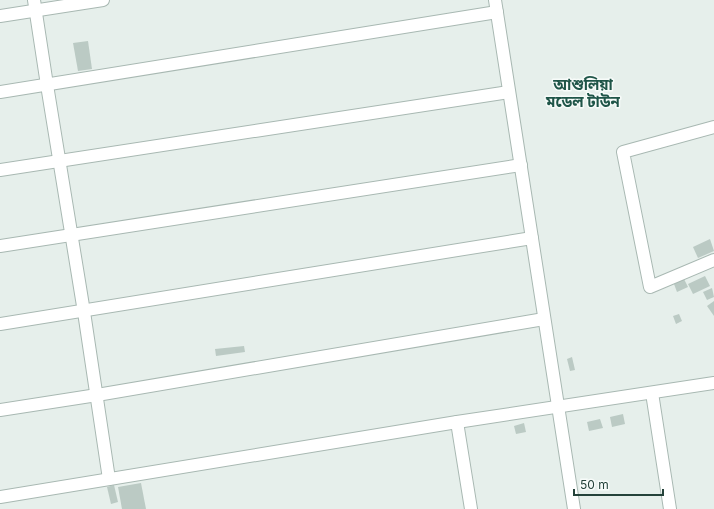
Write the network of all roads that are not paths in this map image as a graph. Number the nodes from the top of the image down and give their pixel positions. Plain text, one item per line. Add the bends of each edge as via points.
1 (103, 0) edge
2 (495, 0) edge
3 (35, 5) edge
4 (497, 12) junction
5 (0, 16) edge
6 (47, 85) junction
7 (0, 92) edge
8 (509, 92) junction
9 (714, 127) edge
10 (59, 160) junction
11 (521, 165) junction
12 (0, 170) edge
13 (71, 234) junction
14 (532, 238) junction
15 (0, 246) edge
16 (714, 260) edge
17 (84, 312) junction
18 (544, 319) junction
19 (0, 324) edge
20 (714, 383) edge
21 (652, 393) junction
22 (97, 395) junction
23 (558, 407) junction
24 (0, 410) edge
25 (458, 422) junction
26 (109, 479) junction
27 (0, 497) edge
28 (471, 509) edge
29 (574, 509) edge
30 (670, 509) edge

1 - 3 street
2 - 4 street
3 - 5 street
3 - 6 street
4 - 6 street
4 - 8 street
6 - 7 street
6 - 10 street
8 - 10 street
8 - 11 street
9 - 16 street via 623,152 650,287
10 - 12 street
10 - 13 street
11 - 13 street
11 - 14 street
13 - 15 street
13 - 17 street
14 - 17 street
14 - 18 street
17 - 19 street
17 - 22 street
18 - 22 street
18 - 23 street
20 - 21 street
21 - 23 street
21 - 30 street
22 - 24 street
22 - 26 street
23 - 25 street
23 - 29 street
25 - 26 street
25 - 28 street
26 - 27 street

